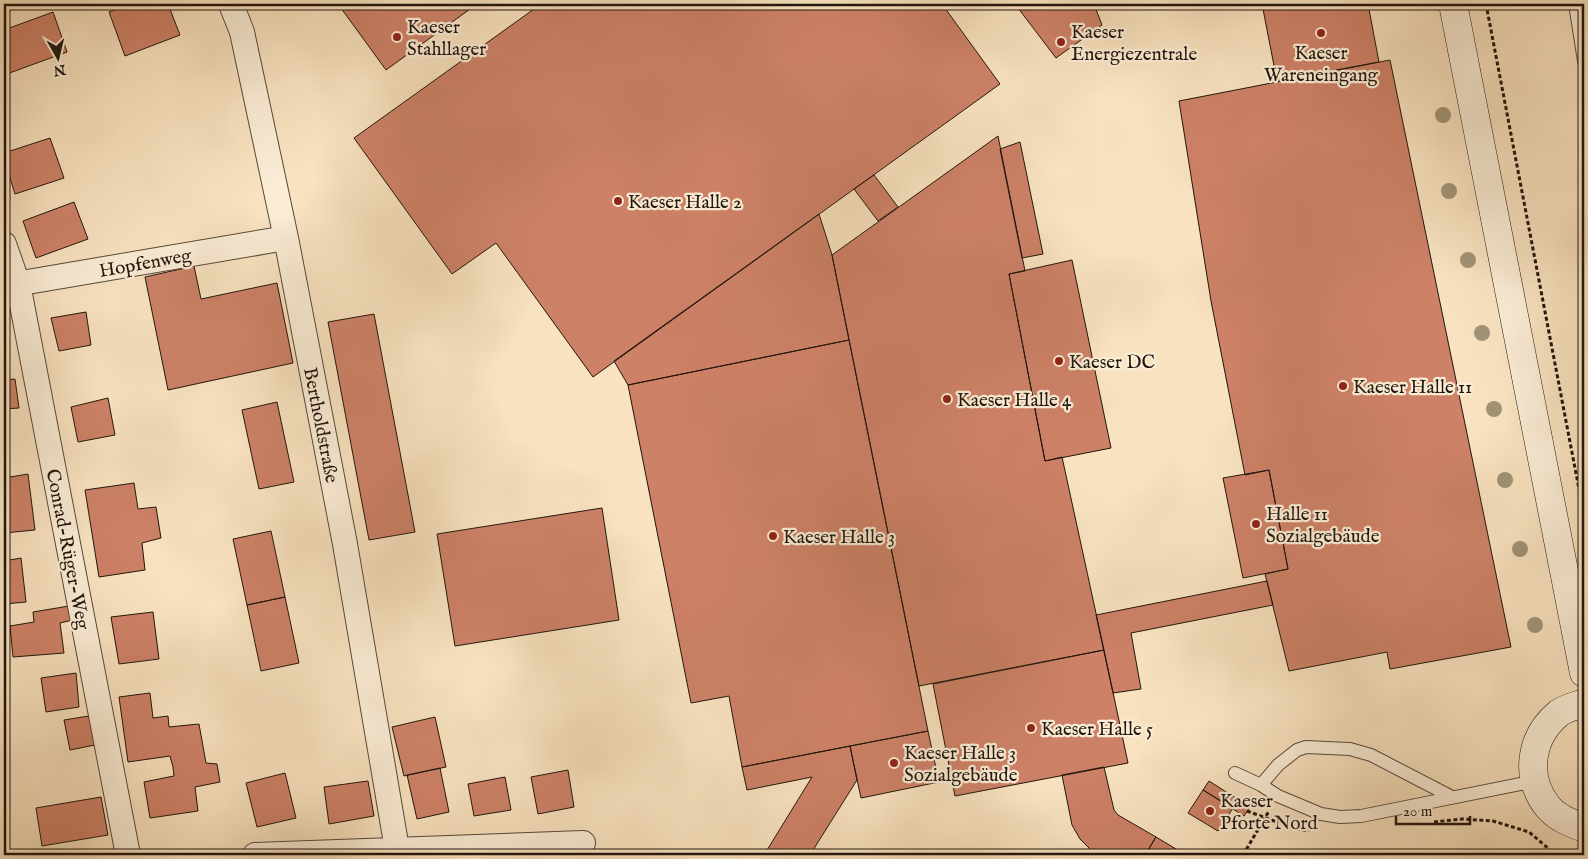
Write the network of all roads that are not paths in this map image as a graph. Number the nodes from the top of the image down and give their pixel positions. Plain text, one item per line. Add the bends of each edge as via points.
1 (232, 4) edge
2 (1453, 4) edge
3 (1575, 4) edge
4 (1584, 61) edge
5 (286, 238) junction
6 (4, 244) edge
7 (11, 285) edge
8 (1584, 673) edge
9 (1584, 703) edge
10 (1235, 773) dead end
11 (1535, 781) junction
12 (1261, 785) junction
13 (1452, 797) junction
14 (1584, 828) edge
15 (583, 842) dead end
16 (397, 849) junction
17 (128, 855) edge
18 (255, 855) edge

1 - 5 street, Bertholdstraße via 242,32
2 - 8 main road
3 - 4 lane
5 - 7 street, Hopfenweg
5 - 16 street, Bertholdstraße via 343,534
6 - 7 street, Conrad-Rüger-Weg
7 - 17 street, Conrad-Rüger-Weg
9 - 11 main road via 1561,712 1545,727 1535,746 1532,768
10 - 12 lane
11 - 13 lane
11 - 14 main road via 1548,808 1565,821
12 - 13 lane via 1278,796 1321,814 1340,817 1361,816
12 - 13 lane via 1297,750 1306,747 1350,749 1371,755
15 - 16 street
16 - 18 street

